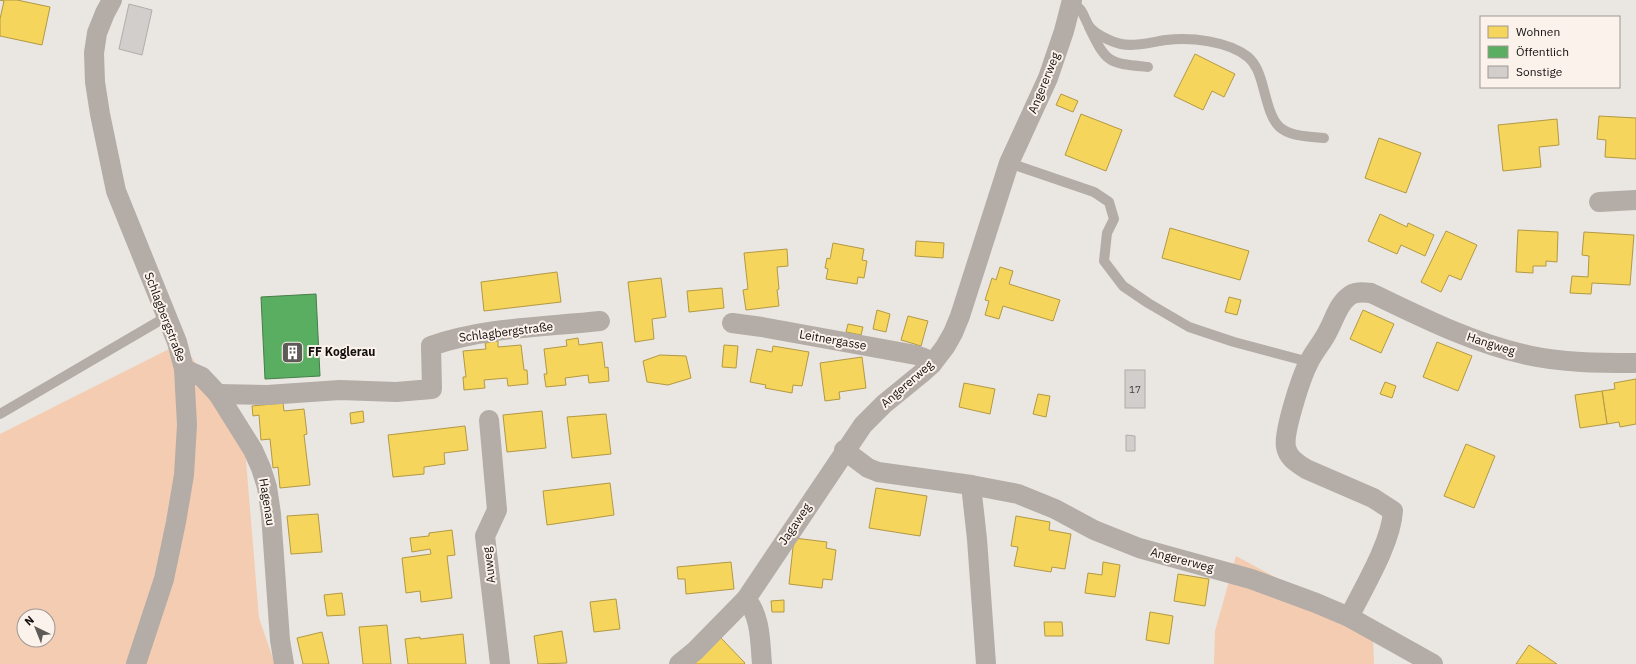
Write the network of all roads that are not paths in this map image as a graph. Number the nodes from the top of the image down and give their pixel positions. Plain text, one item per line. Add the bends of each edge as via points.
1 (112, 0) edge
2 (1072, 2) edge
3 (1089, 27) junction
4 (1148, 67) dead end
5 (1324, 138) dead end
6 (1009, 163) junction
7 (1636, 200) edge
8 (1599, 202) dead end
9 (166, 316) junction
10 (600, 321) dead end
11 (732, 323) dead end
12 (1309, 362) junction
13 (1636, 363) edge
14 (932, 364) junction
15 (184, 369) junction
16 (218, 394) junction
17 (0, 414) edge
18 (489, 420) dead end
19 (844, 450) junction
20 (971, 485) junction
21 (746, 599) junction
22 (1349, 617) junction
23 (136, 664) edge
24 (284, 664) edge
25 (500, 664) edge
26 (679, 664) edge
27 (762, 664) edge
28 (986, 664) edge
29 (1433, 664) edge

1 - 9 street, Schlagbergstraße via 97,33 94,53 100,114 116,191
2 - 3 lane via 1083,12
2 - 6 street, Angererweg via 1048,78
3 - 4 lane via 1102,51 1112,62
3 - 5 lane via 1105,38 1122,44 1198,39 1235,50 1247,57 1259,72 1270,111 1281,128 1299,136
6 - 12 lane via 1094,192 1109,202 1114,219 1107,233 1104,261 1123,286 1148,303 1189,327
6 - 14 street, Angererweg via 960,316 945,347
7 - 8 street
9 - 15 street, Schlagbergstraße via 177,342
9 - 17 lane
10 - 16 street, Schlagbergstraße via 486,332 431,346 432,389 396,392 340,390 267,395
11 - 14 street, Leitnergasse via 916,356
12 - 13 street, Hangweg via 1348,296 1362,292 1371,293 1476,340 1527,355 1592,363
12 - 22 street via 1286,436 1289,455 1295,463 1306,469 1367,495 1393,511 1393,521 1386,542
14 - 19 street, Angererweg via 872,415
15 - 16 street, Hagenau via 202,377
15 - 23 street, Schlagbergstraße via 187,425 184,475 164,579
16 - 24 street, Hagenau via 253,450 262,468 267,487
18 - 25 street, Auweg via 497,510 485,536
19 - 20 street, Angererweg via 868,468 878,472
19 - 21 street, Jagaweg
20 - 22 street, Angererweg via 1018,494 1132,546 1251,579
20 - 28 street via 978,539
21 - 26 street, Jagaweg
21 - 27 street via 758,622
22 - 29 street, Angererweg

